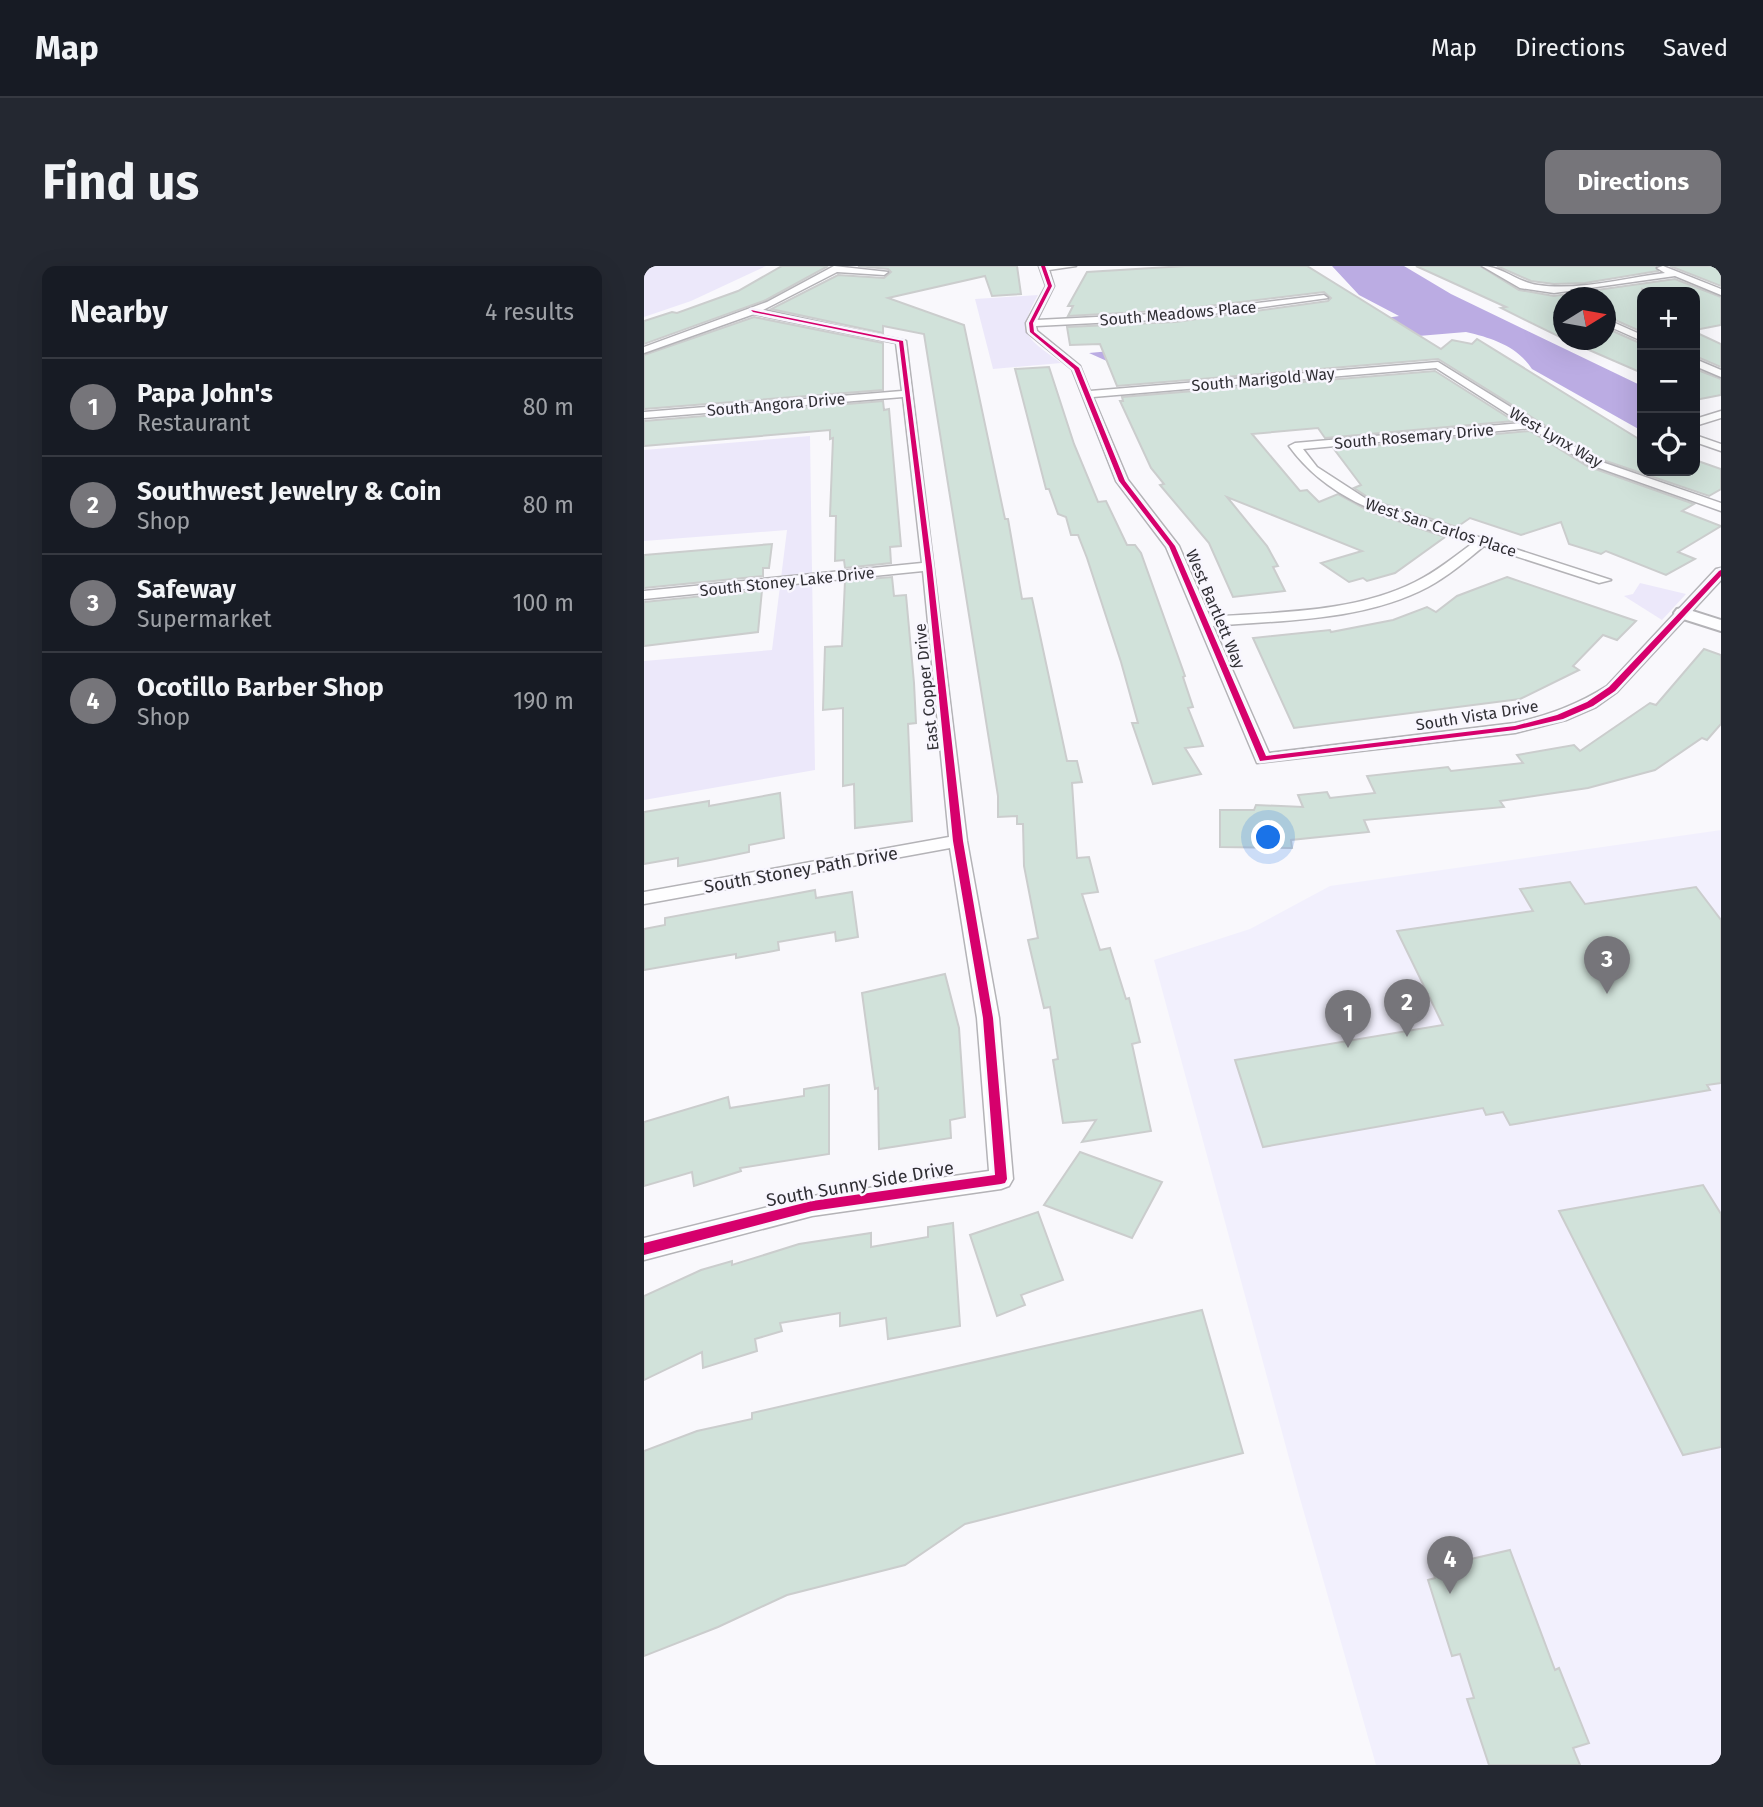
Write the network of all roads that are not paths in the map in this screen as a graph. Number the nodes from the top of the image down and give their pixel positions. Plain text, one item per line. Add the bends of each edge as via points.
1 (1072, 266) edge
2 (1486, 266) edge
3 (1655, 266) edge
4 (838, 267) edge
5 (1043, 267) edge
6 (884, 272) dead end
7 (1674, 274) junction
8 (1721, 292) edge
9 (1324, 298) dead end
10 (753, 311) junction
11 (1031, 323) junction
12 (1616, 327) edge
13 (1637, 336) edge
14 (644, 350) edge
15 (1700, 364) edge
16 (1438, 365) joint
17 (1721, 374) edge
18 (907, 394) junction
19 (1087, 394) junction
20 (1721, 414) edge
21 (644, 415) edge
22 (1700, 421) edge
23 (1533, 425) junction
24 (1700, 440) edge
25 (1295, 446) joint
26 (1721, 448) edge
27 (1721, 507) edge
28 (1483, 541) junction
29 (929, 566) junction
30 (1721, 572) edge
31 (1604, 580) dead end
32 (644, 595) edge
33 (1689, 607) junction
34 (1721, 610) edge
35 (1205, 622) junction
36 (1721, 626) edge
37 (1263, 759) joint
38 (958, 841) junction
39 (644, 898) edge
40 (1001, 1179) joint
41 (644, 1249) edge

1 - 5 street
2 - 7 street via 1523,286 1554,290
3 - 7 street
4 - 6 street
4 - 10 street
5 - 11 street via 1050,286
7 - 8 street
9 - 11 street, South Meadows Place via 1175,316
10 - 14 street
10 - 18 street, East Copper Drive via 901,341
11 - 19 street, West Bartlett Way via 1032,332 1076,368
12 - 13 street
15 - 17 street
16 - 19 street, South Marigold Way
16 - 23 street, West Lynx Way
18 - 21 street, South Angora Drive
18 - 29 street, East Copper Drive
19 - 35 street, West Bartlett Way via 1122,481 1172,546
20 - 22 street
23 - 25 street, South Rosemary Drive
23 - 27 street, West Lynx Way via 1592,462
24 - 26 street
25 - 28 street, West San Carlos Place via 1313,469 1367,505
28 - 31 street, West San Carlos Place
28 - 35 street via 1434,578 1395,595 1325,610
29 - 32 street, South Stoney Lake Drive
29 - 38 street, East Copper Drive
30 - 33 street, South Vista Drive
33 - 34 street
33 - 36 street
33 - 37 street, South Vista Drive via 1612,689 1560,717 1515,728
35 - 37 street, West Bartlett Way
38 - 39 street, South Stoney Path Drive
38 - 40 street, East Copper Drive via 988,1018
40 - 41 street, South Sunny Side Drive via 812,1206

